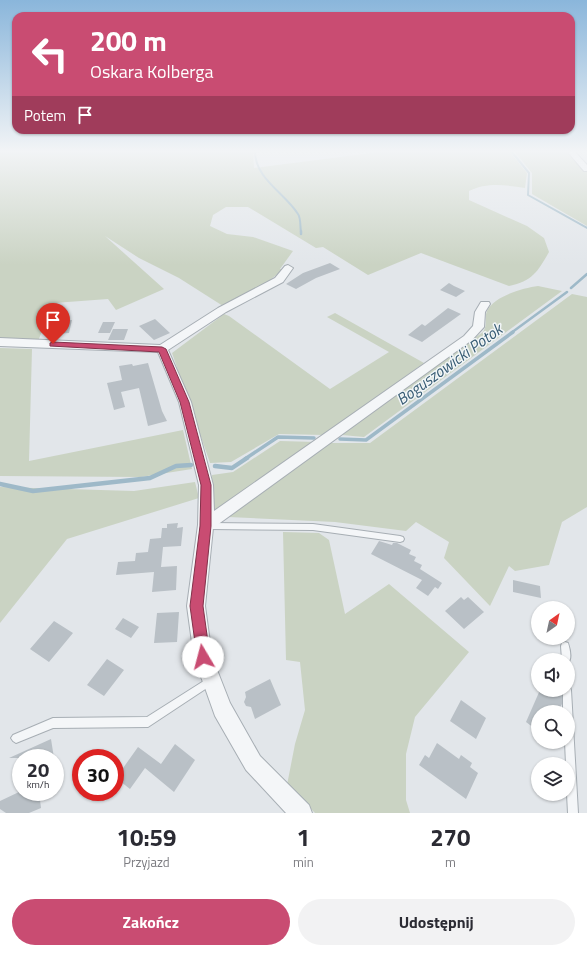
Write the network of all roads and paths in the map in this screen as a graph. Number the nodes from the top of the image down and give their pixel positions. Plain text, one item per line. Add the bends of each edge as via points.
1 (288, 268) dead end
2 (485, 304) dead end
3 (0, 342) edge
4 (162, 349) junction
5 (206, 526) junction
6 (400, 539) dead end
7 (565, 646) dead end
8 (566, 653) edge
9 (211, 680) junction
10 (16, 738) dead end
11 (570, 749) edge
12 (301, 813) edge
13 (573, 813) edge

1 - 4 street via 279,280 222,310
2 - 5 street via 480,312 478,327 468,338
3 - 4 street
4 - 5 street via 184,402 206,485
5 - 6 lane via 313,527
5 - 9 street via 196,606 203,657
7 - 8 lane
9 - 10 lane via 148,722 53,723
9 - 12 street via 222,710 253,763
11 - 13 lane

